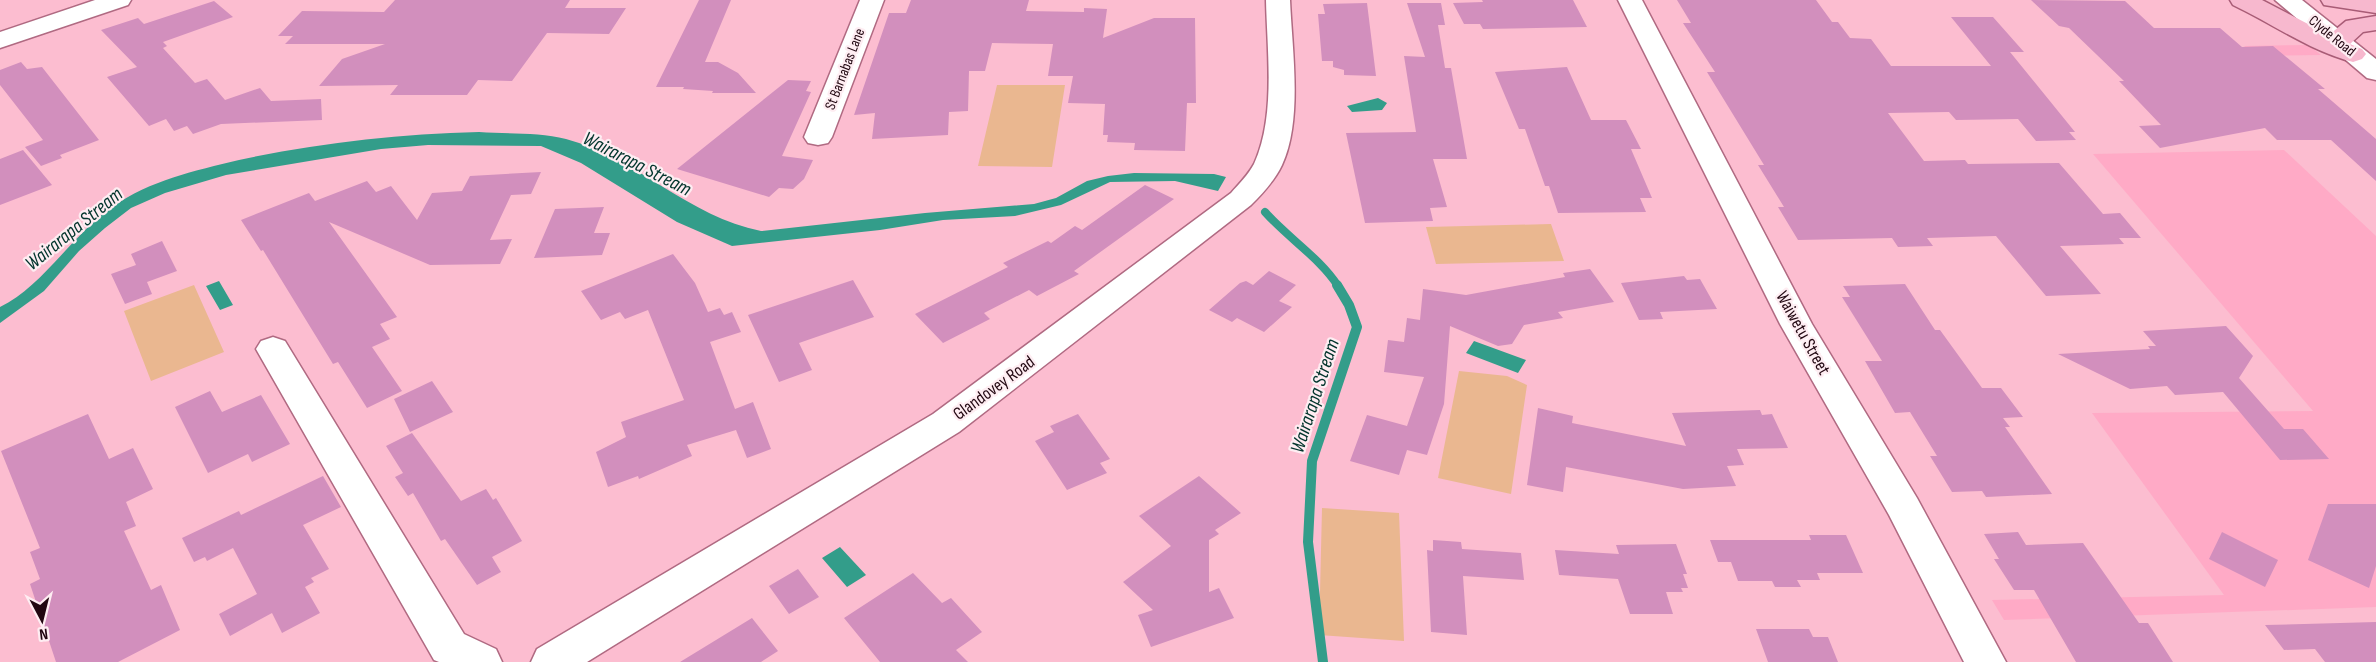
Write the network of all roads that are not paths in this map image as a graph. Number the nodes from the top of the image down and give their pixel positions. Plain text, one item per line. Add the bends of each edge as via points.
1 (119, 0) edge
2 (872, 0) edge
3 (1278, 0) edge
4 (1630, 0) edge
5 (2242, 0) edge
6 (2287, 0) edge
7 (2333, 0) edge
8 (2376, 6) edge
9 (2376, 23) edge
10 (0, 40) edge
11 (2346, 48) junction
12 (2376, 72) edge
13 (818, 137) dead end
14 (273, 349) dead end
15 (558, 660) edge
16 (481, 662) edge
17 (1984, 662) edge

1 - 10 street
2 - 13 street, St Barnabas Lane
3 - 15 street, Glandovey Road via 1280,60 1274,142 1269,163 1241,199 946,423
4 - 17 street, Waiwetu Street via 1796,324 1904,508
5 - 11 main road via 2283,19 2306,35
6 - 11 street, Clyde Road
7 - 8 main road
9 - 11 main road via 2355,26
11 - 12 street, Clyde Road
14 - 16 street via 449,646

